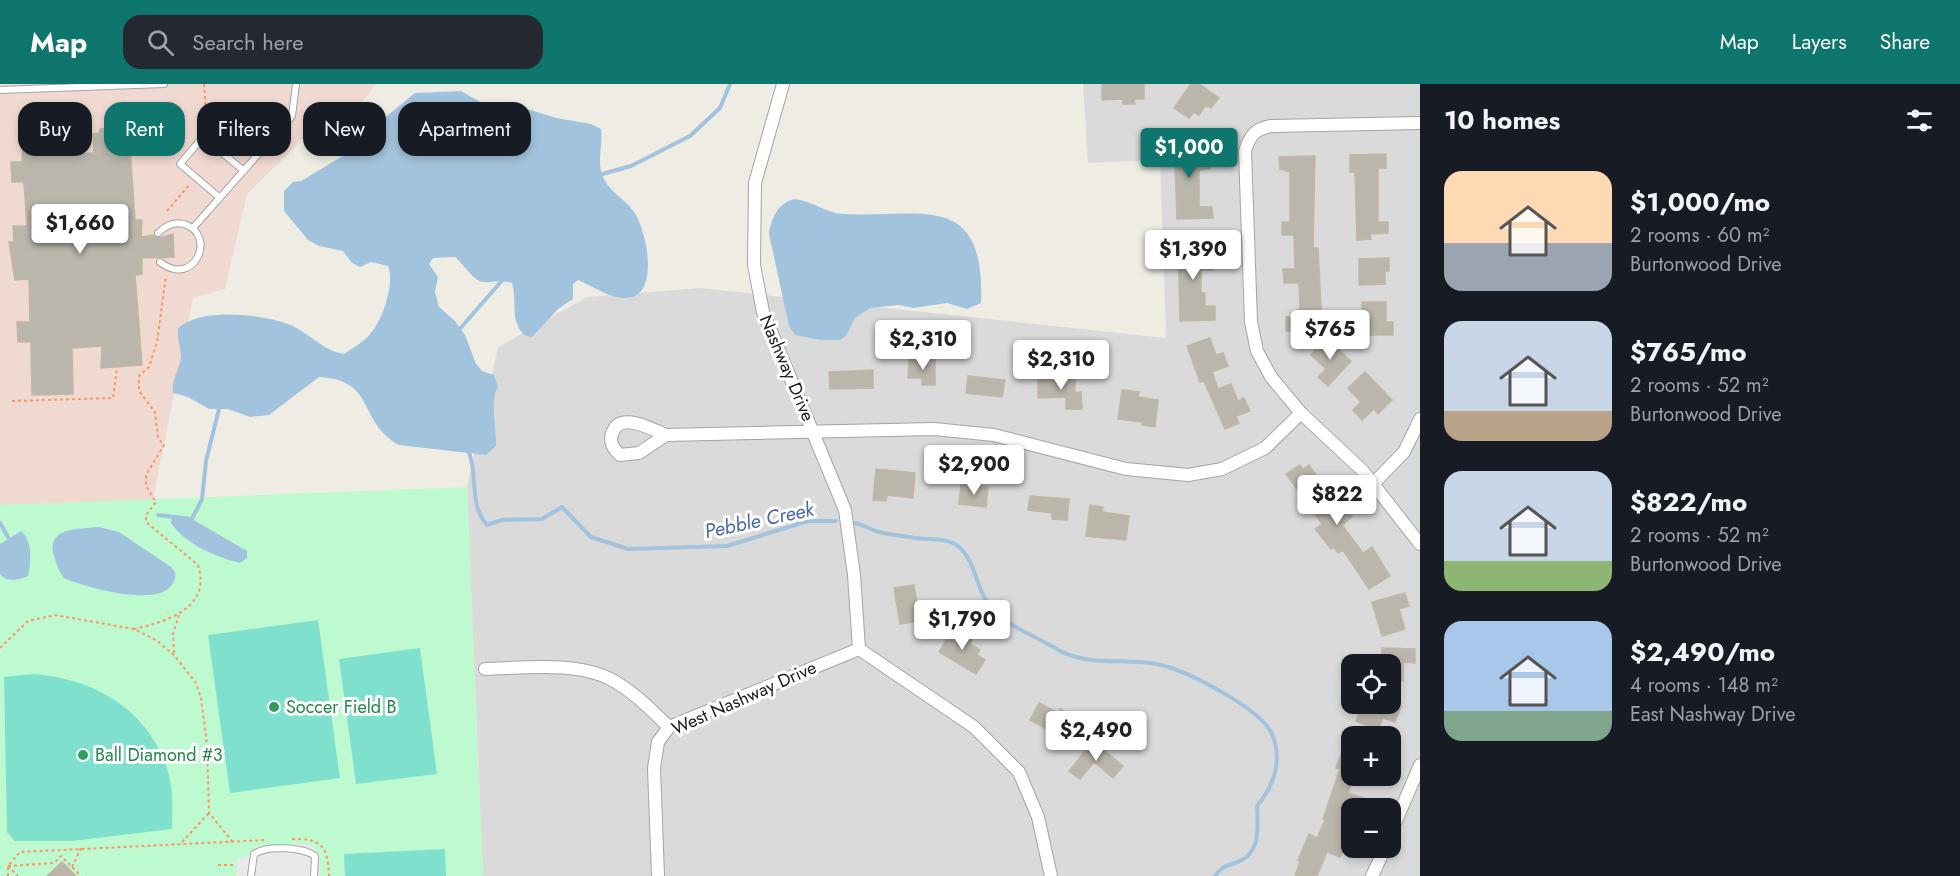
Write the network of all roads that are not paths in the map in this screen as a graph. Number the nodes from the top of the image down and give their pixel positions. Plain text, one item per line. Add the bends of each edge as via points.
1 (164, 84) edge
2 (296, 84) edge
3 (783, 84) edge
4 (0, 90) edge
5 (1420, 123) edge
6 (244, 171) junction
7 (220, 198) junction
8 (192, 228) junction
9 (158, 233) dead end
10 (160, 262) dead end
11 (1301, 413) junction
12 (1420, 419) edge
13 (814, 431) junction
14 (666, 435) dead end
15 (1373, 484) junction
16 (1420, 544) edge
17 (859, 649) junction
18 (485, 669) dead end
19 (669, 727) junction
20 (1420, 765) edge
21 (1401, 809) edge
22 (1380, 858) edge
23 (251, 876) edge
24 (314, 876) edge
25 (658, 876) edge
26 (1052, 876) edge
27 (1372, 876) edge

1 - 4 lane
2 - 6 lane via 292,116
3 - 13 street, Nashway Drive via 755,183 754,265 763,312
5 - 11 street via 1271,126 1258,129 1249,138 1245,151 1253,332 1257,351 1271,377
6 - 7 lane
6 - 7 lane via 203,137 180,164
7 - 8 lane
8 - 9 lane via 178,223
8 - 10 lane via 200,242 199,256 181,270
11 - 13 street via 1265,448 1222,469 1188,476 1126,469 994,435 934,429
11 - 15 street
12 - 15 street via 1404,452
13 - 14 street
13 - 17 street, Nashway Drive via 845,510
15 - 16 street
17 - 19 street, West Nashway Drive
17 - 26 street via 974,727 1019,772 1038,817
18 - 19 street via 560,666 611,679 640,699
19 - 25 street, West Nashway Drive via 658,742 654,768
20 - 21 street
22 - 27 street
23 - 24 lane via 254,854 261,850 306,849 315,856

